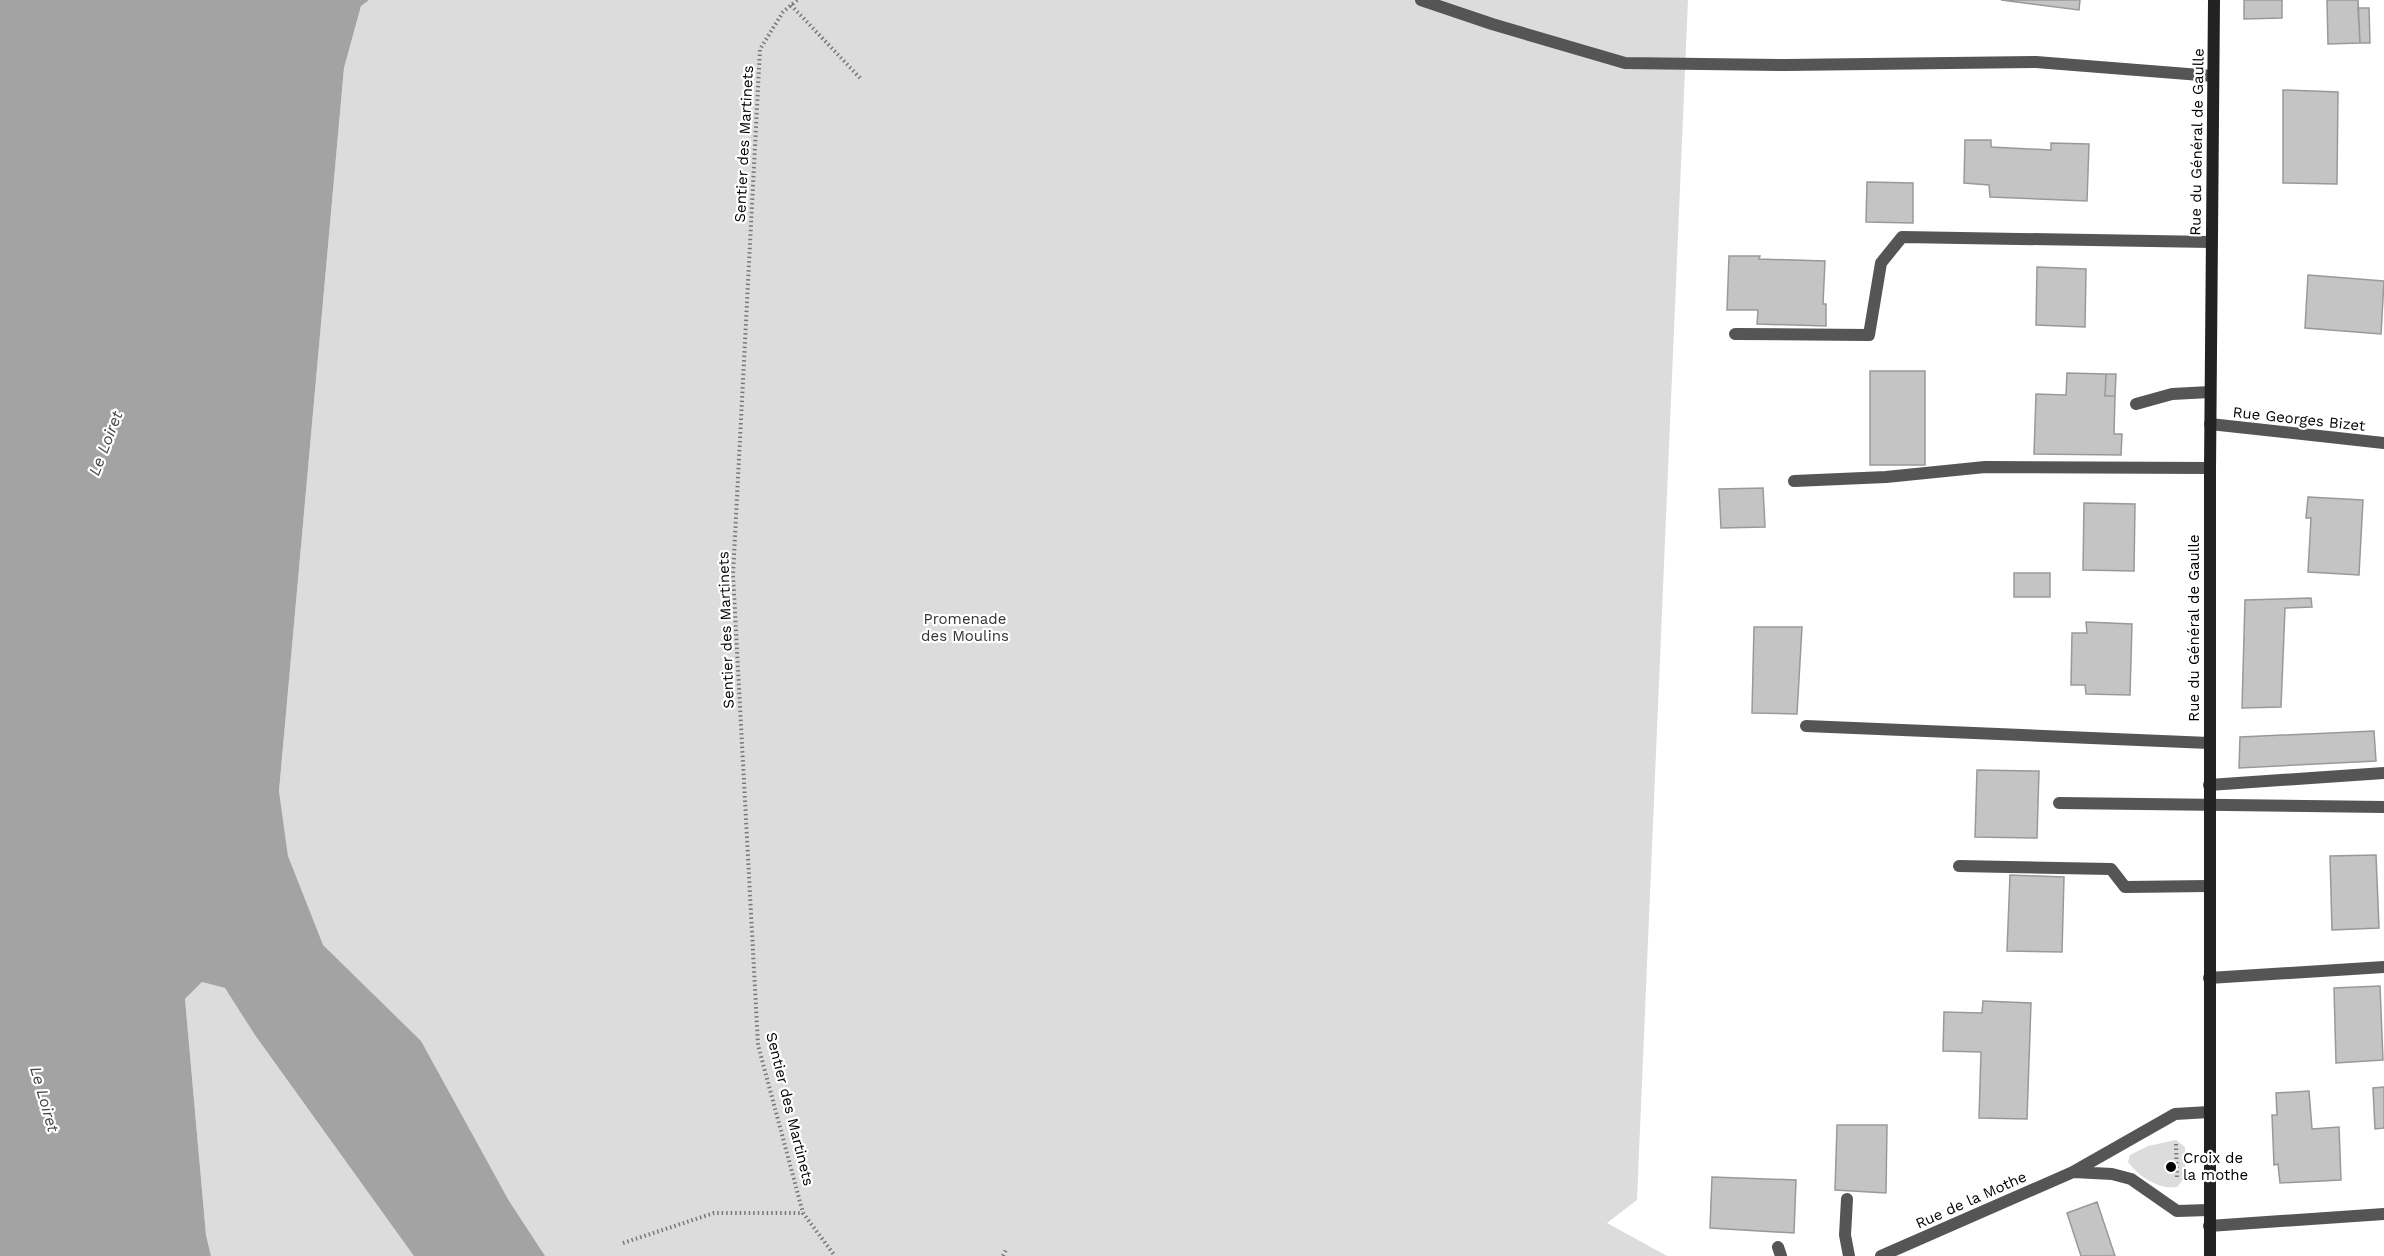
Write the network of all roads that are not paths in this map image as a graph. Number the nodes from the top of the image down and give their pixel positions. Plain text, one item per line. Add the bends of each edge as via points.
1 (1421, 0) edge
2 (2214, 0) edge
3 (2213, 76) junction
4 (2211, 242) junction
5 (1736, 334) dead end
6 (2211, 392) junction
7 (2136, 404) dead end
8 (2210, 423) junction
9 (2384, 443) edge
10 (2210, 468) junction
11 (1794, 481) dead end
12 (1806, 726) dead end
13 (2209, 743) junction
14 (2384, 773) edge
15 (2209, 785) junction
16 (2059, 803) dead end
17 (2209, 806) junction
18 (2384, 807) edge
19 (1959, 866) dead end
20 (2209, 886) junction
21 (2384, 968) edge
22 (2209, 978) junction
23 (2209, 1112) junction
24 (2073, 1172) junction
25 (1847, 1199) dead end
26 (2209, 1210) junction
27 (2384, 1214) edge
28 (2209, 1226) junction
29 (1849, 1256) edge
30 (1881, 1256) edge
31 (2210, 1256) edge

1 - 3 street via 1625,63 2036,62
2 - 3 main road, Rue du Général de Gaulle
3 - 4 main road, Rue du Général de Gaulle
4 - 5 street via 1902,237 1881,263 1869,335
4 - 6 main road, Rue du Général de Gaulle
6 - 7 street via 2172,394
6 - 8 main road, Rue du Général de Gaulle
8 - 9 street, Rue Georges Bizet
8 - 10 main road, Rue du Général de Gaulle
10 - 11 street via 1985,467
10 - 13 main road, Rue du Général de Gaulle
12 - 13 street
13 - 15 main road, Rue du Général de Gaulle
14 - 15 street
15 - 17 main road, Rue du Général de Gaulle
16 - 17 street
17 - 18 street
17 - 20 main road, Rue du Général de Gaulle
19 - 20 street via 2111,869 2125,887
20 - 22 main road, Rue du Général de Gaulle
21 - 22 street
22 - 23 main road, Rue du Général de Gaulle
23 - 24 street, Rue de la Mothe via 2175,1114
23 - 26 main road, Rue du Général de Gaulle
24 - 26 street, Rue de la Mothe via 2131,1179 2177,1211
24 - 30 street, Rue de la Mothe
25 - 29 street via 1845,1234
26 - 28 main road, Rue du Général de Gaulle
27 - 28 street
28 - 31 main road, Rue du Général de Gaulle

